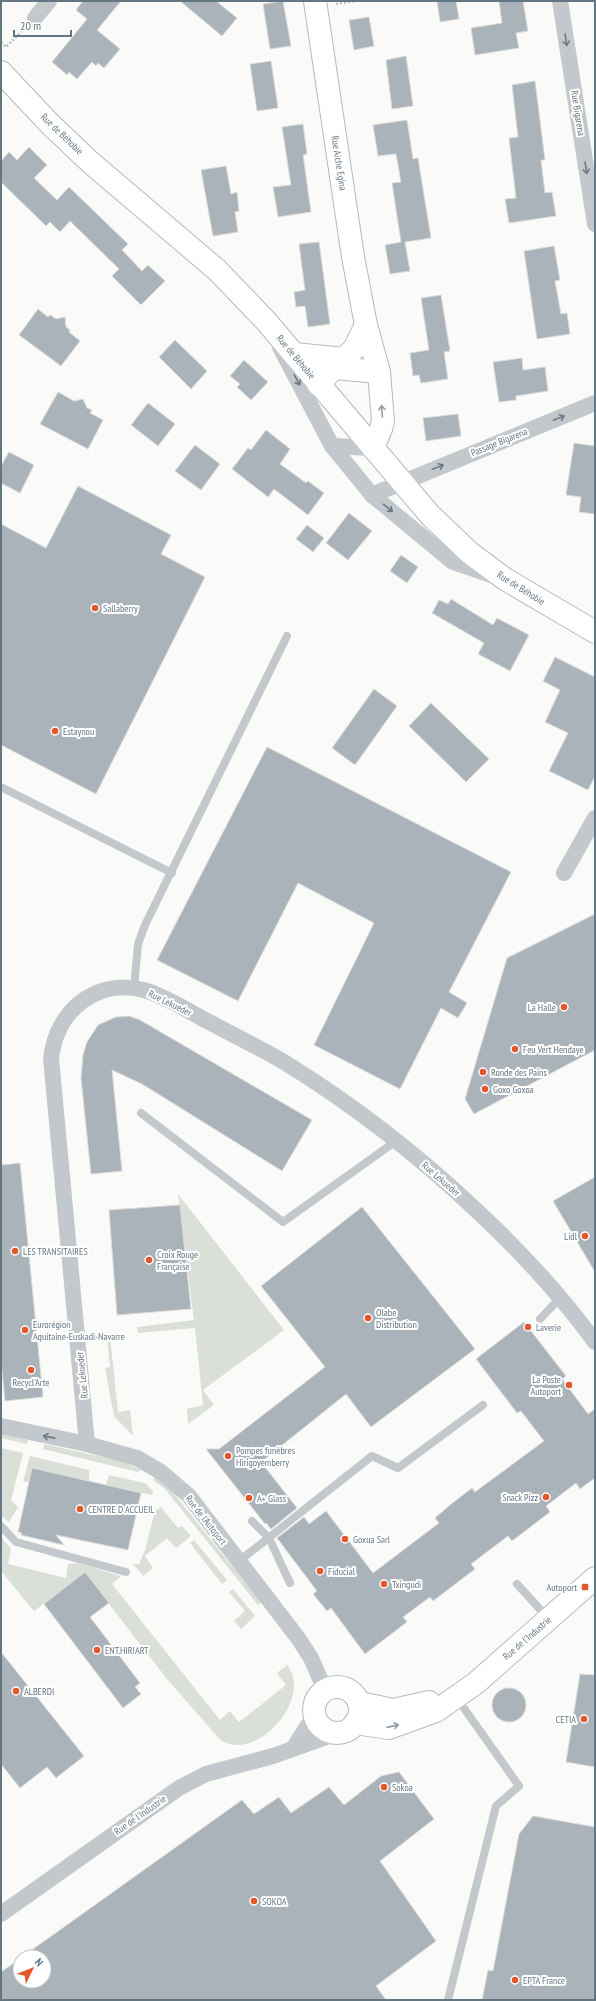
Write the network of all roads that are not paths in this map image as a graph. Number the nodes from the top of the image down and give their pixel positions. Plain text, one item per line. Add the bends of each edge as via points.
1 (49, 1) edge
2 (315, 1) edge
3 (560, 1) edge
4 (35, 18) road end
5 (1, 72) edge
6 (595, 224) edge
7 (266, 321) junction
8 (366, 325) junction
9 (294, 354) junction
10 (339, 364) junction
11 (379, 372) junction
12 (318, 384) junction
13 (595, 404) edge
14 (314, 411) junction
15 (332, 446) junction
16 (373, 448) junction
17 (402, 481) junction
18 (372, 495) junction
19 (504, 579) junction
20 (595, 632) edge
21 (287, 636) dead end
22 (1, 787) edge
23 (595, 818) edge
24 (172, 872) junction
25 (564, 873) dead end
26 (134, 989) junction
27 (140, 1113) dead end
28 (396, 1141) junction
29 (560, 1298) junction
30 (540, 1318) dead end
31 (595, 1342) edge
32 (483, 1405) dead end
33 (1, 1426) edge
34 (87, 1444) junction
35 (252, 1521) dead end
36 (1, 1526) edge
37 (269, 1538) junction
38 (238, 1562) junction
39 (126, 1572) dead end
40 (595, 1578) edge
41 (290, 1583) dead end
42 (517, 1584) dead end
43 (549, 1619) junction
44 (326, 1690) junction
45 (456, 1696) junction
46 (357, 1713) junction
47 (314, 1716) junction
48 (336, 1734) junction
49 (294, 1747) junction
50 (1, 1914) edge
51 (448, 2000) edge

1 - 4 street
2 - 8 street, Rue Aiche Egina
3 -> 6 street, Rue Bigarena
5 - 7 street, Rue de Béhobie via 90,162 217,270
7 - 9 street, Rue de Béhobie
7 -> 14 street
8 - 10 street via 354,349
8 - 11 street, Rue Aiche Egina
9 - 10 street
9 - 12 street, Rue de Béhobie
10 - 11 street
10 - 12 street
16 -> 11 street, Rue Aiche Egina via 383,420
12 - 14 street
12 - 16 street, Rue de Béhobie
17 -> 13 street, Passage Bigarena
14 - 15 street
15 - 16 street
15 - 18 street
16 - 17 street, Rue de Béhobie
17 - 18 street, Passage Bigarena
17 - 19 street, Rue de Béhobie via 430,515
18 -> 19 street via 453,562
19 - 20 street, Rue de Béhobie
21 - 24 lane
22 - 24 lane
23 - 25 street
24 - 26 lane via 138,944
26 - 28 street, Rue Lekueder via 145,990 174,1004 284,1063
26 - 34 street, Rue Lekueder via 108,989 79,1003 60,1028 53,1043 51,1058
27 - 28 lane via 283,1222
28 - 29 street, Rue Lekueder via 476,1209
29 - 30 lane
29 - 31 street, Rue Lekueder
32 - 37 lane via 398,1468 372,1456
34 -> 33 street, Rue de l'Autoport
34 - 38 street, Rue de l'Autoport via 137,1458 161,1472 189,1496
35 - 37 lane
36 - 39 lane via 16,1542
37 - 38 lane
37 - 41 lane
38 - 44 street, Rue de l'Autoport via 298,1638
40 - 43 street, Rue de l'Industrie
42 - 43 lane
43 - 45 street, Rue de l'Industrie via 476,1683
44 - 46 street via 340,1687 347,1689
44 - 47 street via 314,1707
45 - 46 street, Rue de l'Industrie via 393,1710
45 - 51 lane via 519,1786 496,1806
46 - 48 street, Rue de l'Industrie via 344,1732
47 - 48 street via 325,1730
47 - 49 street
48 - 49 street, Rue de l'Industrie
49 - 50 street, Rue de l'Industrie via 273,1756 206,1774 179,1788

